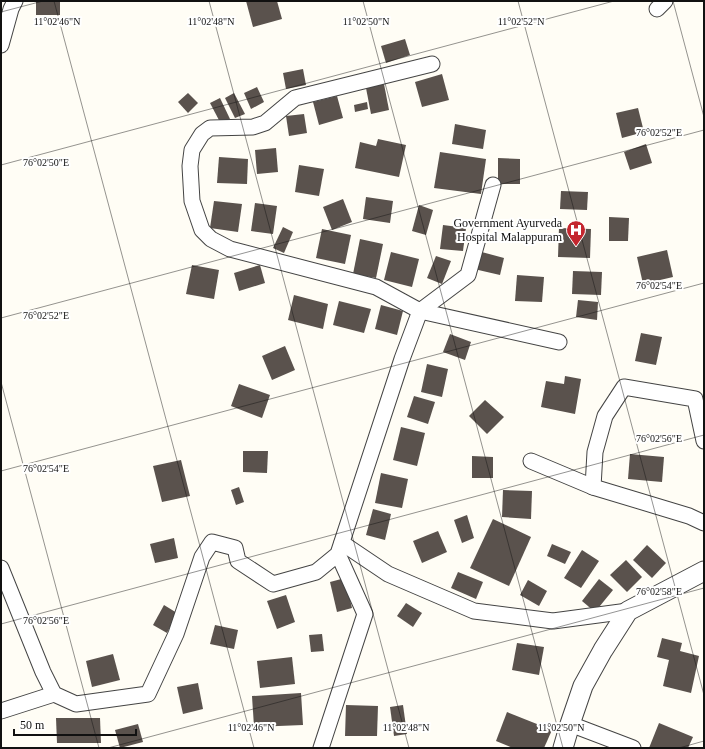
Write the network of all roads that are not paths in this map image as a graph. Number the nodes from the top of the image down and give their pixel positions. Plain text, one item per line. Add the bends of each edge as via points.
1 (15, 1) edge
2 (1, 45) edge
3 (432, 64) dead end
4 (492, 185) dead end
5 (420, 311) junction
6 (559, 342) dead end
7 (704, 441) edge
8 (531, 461) dead end
9 (593, 487) junction
10 (704, 523) edge
11 (340, 548) junction
12 (1, 568) edge
13 (704, 571) edge
14 (628, 611) junction
15 (54, 694) junction
16 (1, 711) edge
17 (570, 724) junction
18 (321, 748) edge
19 (563, 748) edge
20 (633, 748) edge

1 - 2 street
3 - 5 street via 295,98 265,123 253,127 210,128 202,134 192,150 190,166 192,201 202,230 211,239 230,249 376,287
4 - 5 street via 468,275
5 - 6 street
5 - 11 street
7 - 9 street via 695,399 624,387 605,416 595,452
8 - 9 street
9 - 10 street via 689,516
11 - 14 street via 388,574 474,611 553,621
11 - 15 street via 316,572 273,584 238,561 235,548 212,542 202,556 176,634 148,694 76,704
11 - 18 street via 365,614
12 - 15 street
13 - 14 street
14 - 17 street via 583,686
15 - 16 street
17 - 19 street
17 - 20 street

